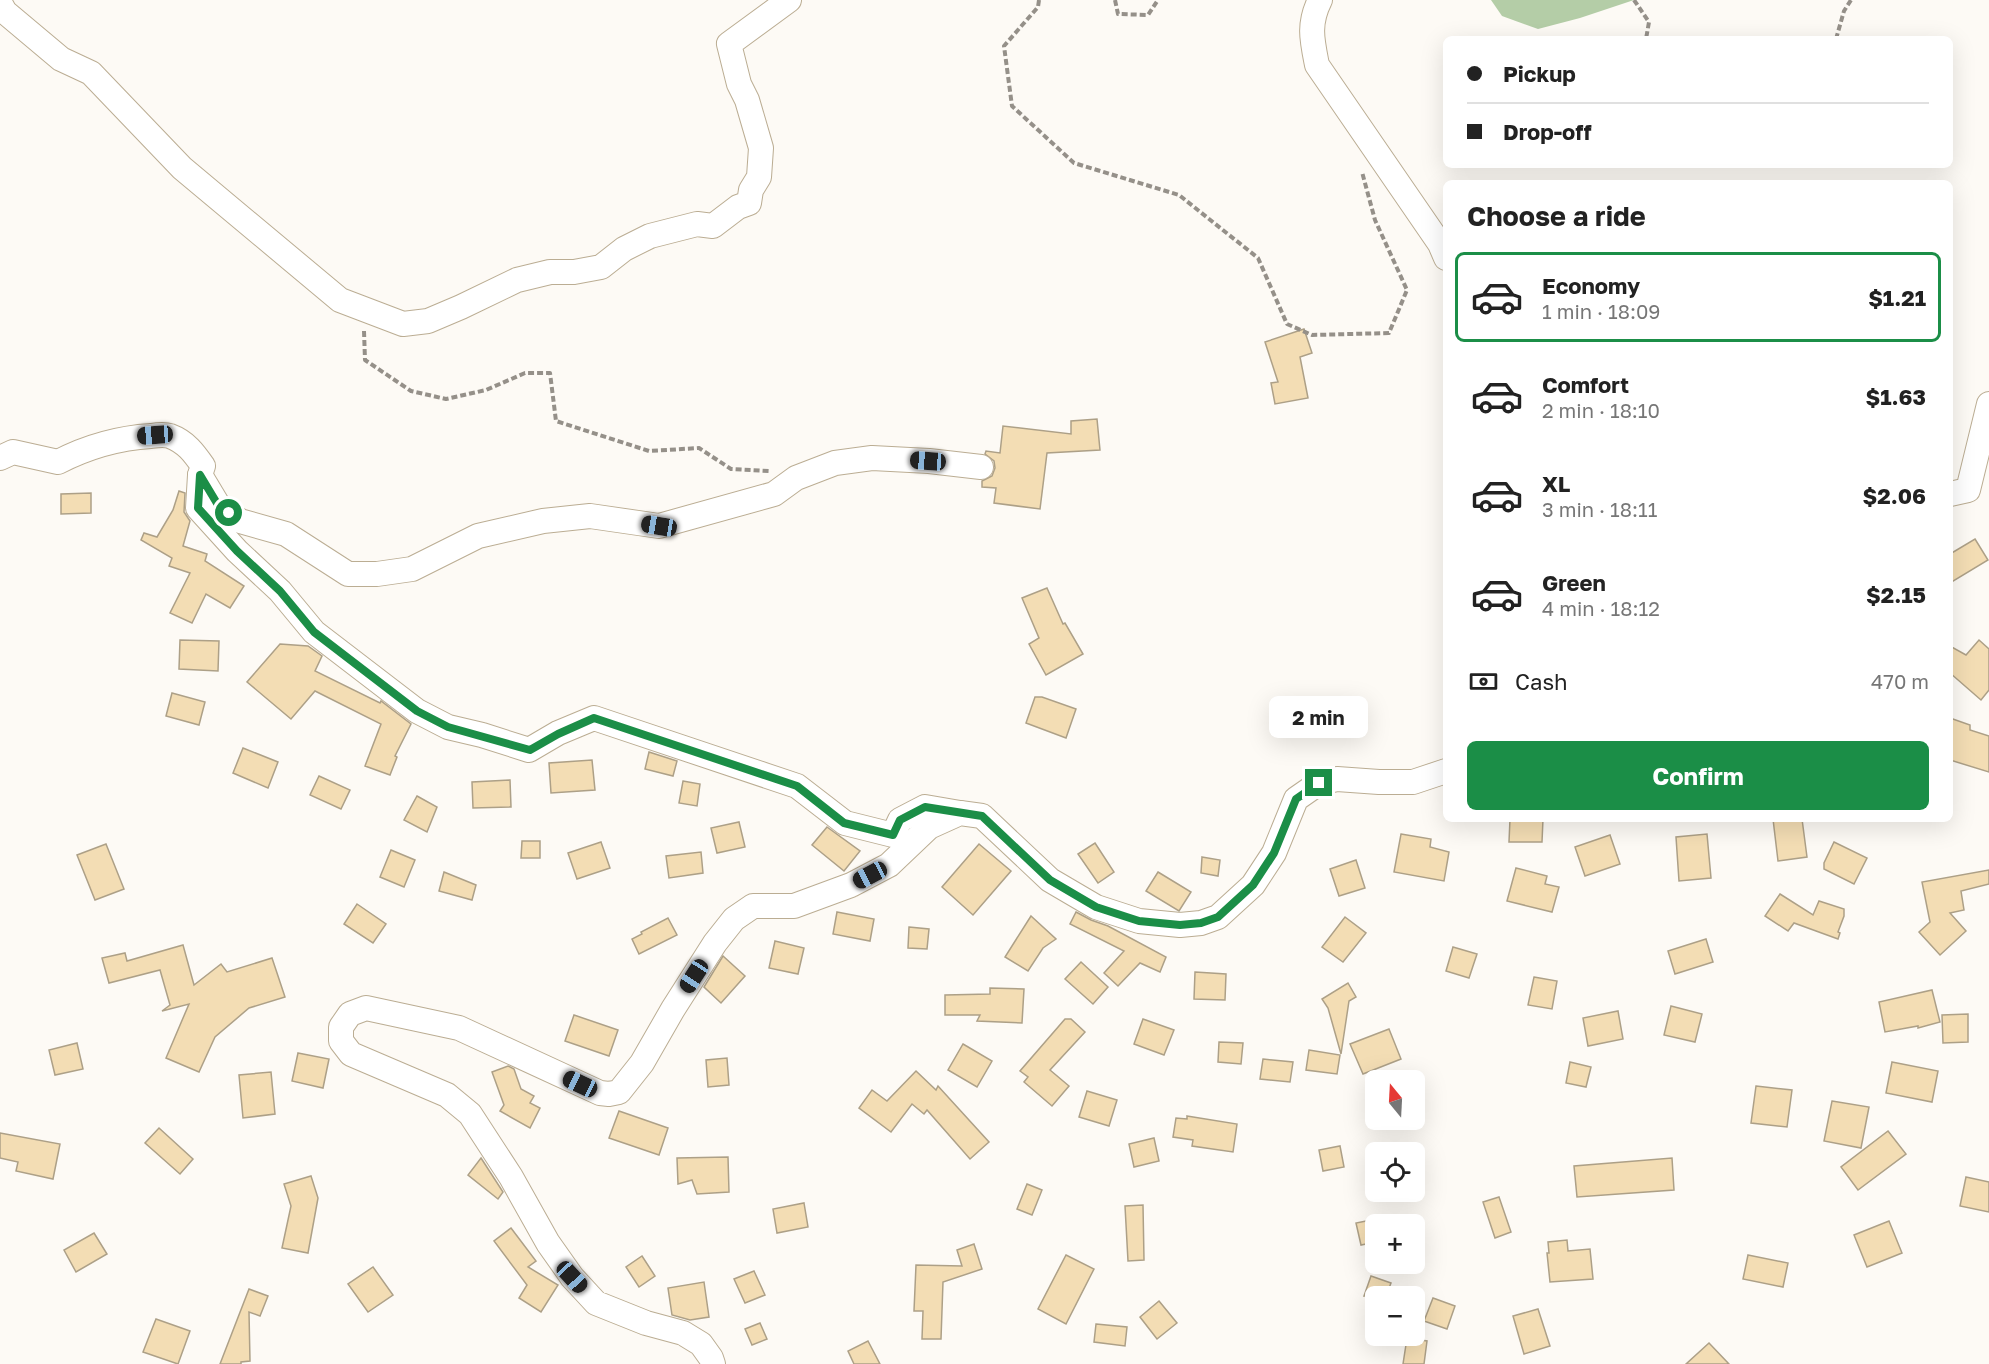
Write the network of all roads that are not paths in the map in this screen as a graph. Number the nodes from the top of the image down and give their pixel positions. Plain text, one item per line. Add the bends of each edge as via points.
1 (789, 0) edge
2 (1320, 0) edge
3 (0, 3) edge
4 (1443, 251) edge
5 (1989, 405) edge
6 (0, 458) edge
7 (981, 467) dead end
8 (200, 475) junction
9 (1953, 493) edge
10 (1443, 772) edge
11 (960, 813) junction
12 (713, 1364) edge

1 - 3 street via 729,44 760,148 759,177 749,203 713,226 697,224 650,236 601,267 517,280 429,321 403,324 340,300 182,168 91,73 61,59 5,12
2 - 4 street via 1311,33 1317,65
5 - 9 street via 1968,490
6 - 8 street via 13,452 58,462 105,443 167,434 189,446 203,466
7 - 8 street via 872,458 834,463 796,478 774,494 659,526 591,516 543,521 478,536 412,569 377,574 348,574 286,534 240,521 218,505
8 - 11 street via 198,508 280,591 314,632 417,711 448,727 530,750 594,718 797,786 844,823 893,835 900,820 925,807
10 - 11 street via 1413,782 1337,779 1319,783 1296,799 1274,853 1253,885 1218,917 1180,925 1139,921 1096,907 1050,880 982,816
11 - 12 street via 929,827 889,865 851,885 794,906 753,906 734,919 673,1009 642,1064 619,1092 600,1093 459,1028 366,1008 350,1014 341,1028 341,1041 351,1054 447,1095 470,1114 548,1243 596,1303 683,1333 701,1344

